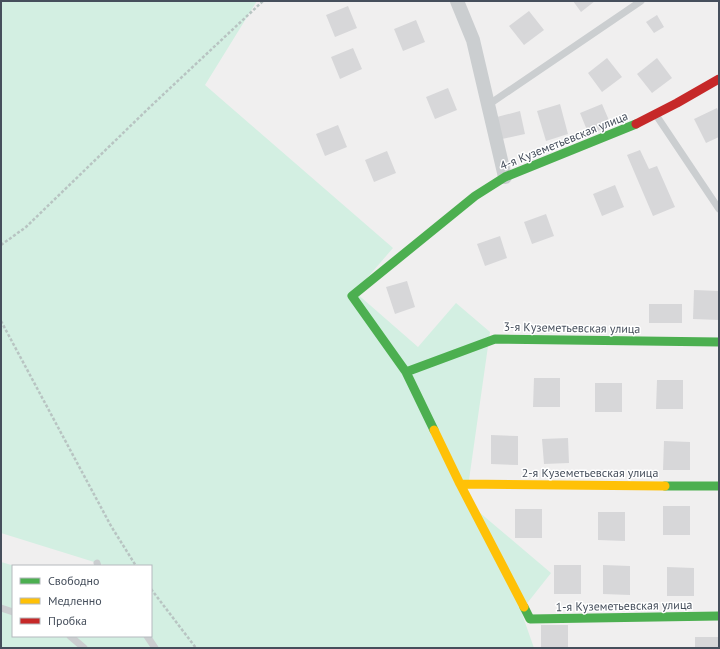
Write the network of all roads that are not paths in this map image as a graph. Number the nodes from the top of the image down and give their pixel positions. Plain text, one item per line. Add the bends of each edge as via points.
1 (457, 1) edge
2 (641, 1) edge
3 (719, 79) edge
4 (488, 105) junction
5 (656, 115) junction
6 (505, 177) junction
7 (719, 209) edge
8 (719, 342) edge
9 (406, 372) junction
10 (460, 484) junction
11 (719, 486) edge
12 (1, 608) edge
13 (12, 612) edge
14 (719, 616) edge
15 (71, 637) edge
16 (148, 637) edge
17 (84, 648) edge
18 (155, 648) edge

1 - 4 street via 473,40
2 - 4 lane
3 - 5 street, 4-я Куземетьевская улица
4 - 6 street
5 - 6 street, 4-я Куземетьевская улица via 607,138
5 - 7 lane
6 - 9 street, 4-я Куземетьевская улица via 474,196 352,296
8 - 9 street, 3-я Куземетьевская улица via 495,339
9 - 10 street
10 - 11 street, 2-я Куземетьевская улица
10 - 14 street, 1-я Куземетьевская улица via 530,619
12 - 13 lane
15 - 17 lane
16 - 18 lane

